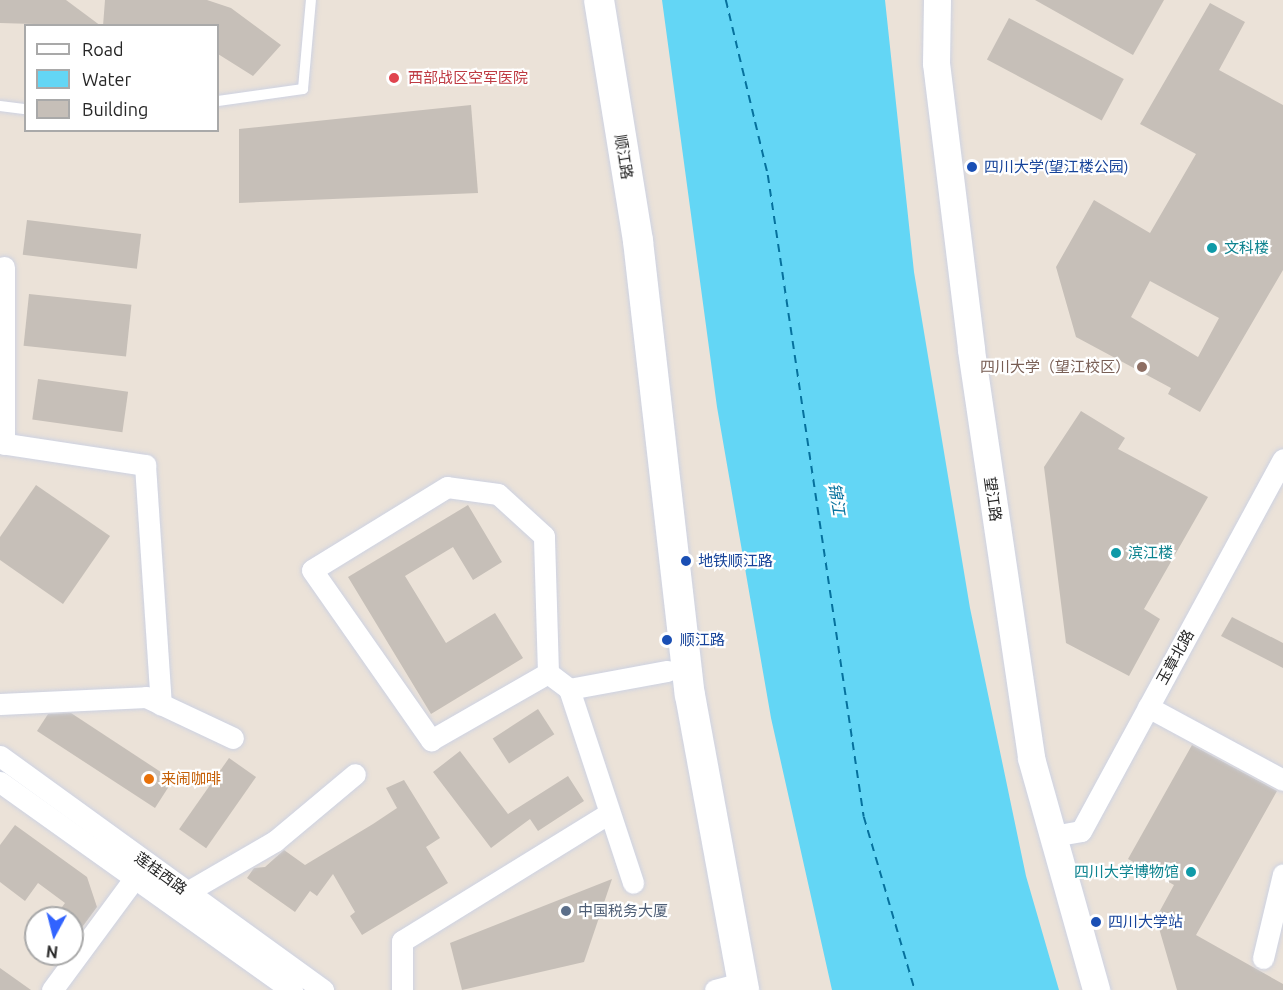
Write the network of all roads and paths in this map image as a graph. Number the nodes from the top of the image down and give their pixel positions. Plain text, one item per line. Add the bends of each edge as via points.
1 (311, 0) edge
2 (581, 0) edge
3 (599, 0) edge
4 (937, 0) edge
5 (219, 101) edge
6 (0, 106) edge
7 (24, 109) edge
8 (4, 267) dead end
9 (2, 444) edge
10 (1280, 470) edge
11 (667, 671) junction
12 (548, 673) junction
13 (569, 689) junction
14 (0, 704) edge
15 (161, 704) junction
16 (1148, 707) junction
17 (232, 738) dead end
18 (0, 756) edge
19 (356, 774) dead end
20 (1283, 780) edge
21 (0, 782) edge
22 (608, 814) junction
23 (1053, 836) junction
24 (141, 870) junction
25 (1283, 874) edge
26 (633, 883) dead end
27 (187, 892) junction
28 (1263, 958) dead end
29 (730, 988) edge
30 (52, 990) edge
31 (292, 990) edge
32 (322, 990) edge
33 (402, 990) edge
34 (1096, 990) edge

1 - 5 lane via 303,89
2 - 11 main road, 顺江路 via 620,243
3 - 29 main road, 顺江路 via 638,241 690,695
4 - 23 street, 望江路 via 936,63 971,350 1031,758
6 - 7 lane
8 - 9 street
9 - 15 street via 145,465
10 - 16 street, 玉章北路
11 - 13 street
11 - 29 main road, 顺江路
12 - 12 street via 431,740 312,570 447,487 498,494 544,536
12 - 13 street
13 - 22 street
14 - 15 street via 146,697
15 - 17 street
16 - 20 street
16 - 23 street, 玉章北路 via 1081,831
18 - 24 street, 莲桂西路
19 - 27 street via 275,841
21 - 24 street, 莲桂西路
22 - 26 street
22 - 33 street via 402,941
23 - 34 street, 望江路
24 - 27 street, 莲桂西路
24 - 30 street
24 - 31 street, 莲桂西路
25 - 28 street
27 - 32 street, 莲桂西路

